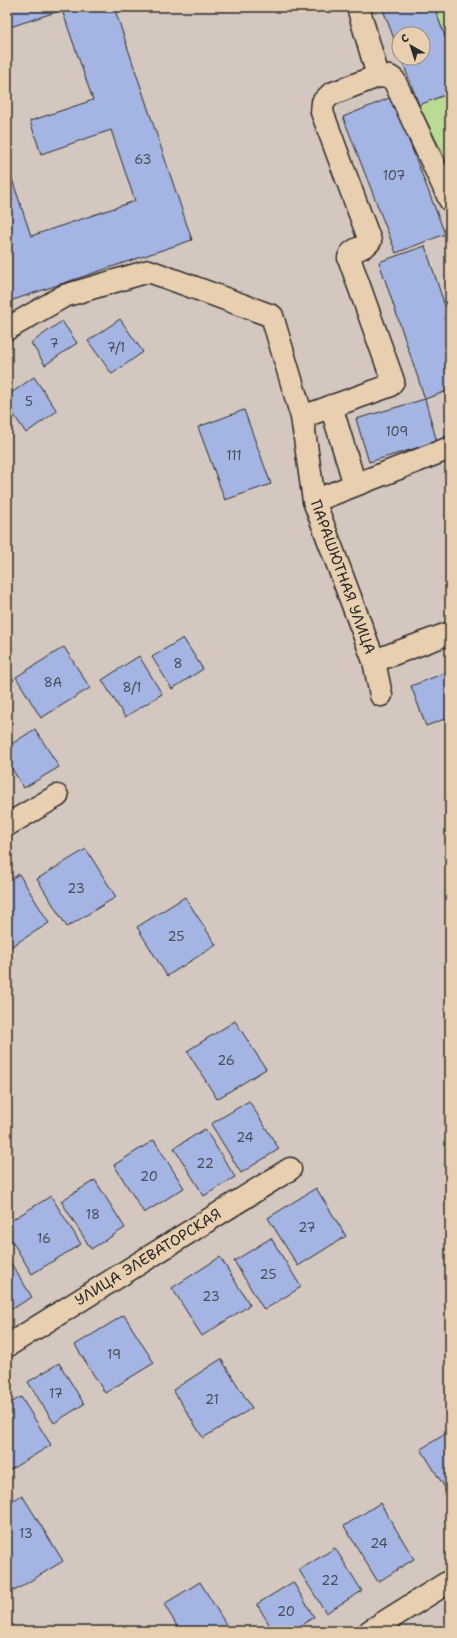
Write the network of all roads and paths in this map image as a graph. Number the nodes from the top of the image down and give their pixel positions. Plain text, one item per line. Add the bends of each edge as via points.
1 (358, 7) edge
2 (378, 76) junction
3 (450, 200) edge
4 (7, 329) edge
5 (331, 406) junction
6 (302, 417) junction
7 (450, 448) edge
8 (355, 486) junction
9 (314, 501) junction
10 (450, 633) edge
11 (374, 661) junction
12 (381, 695) dead end
13 (57, 796) dead end
14 (7, 825) edge
15 (290, 1169) dead end
16 (7, 1346) edge
17 (450, 1581) edge
18 (370, 1631) edge

1 - 2 street
2 - 3 street via 394,80
2 - 5 street via 331,94 323,102 322,112 370,241 367,245 354,250 349,258 393,381 390,386
4 - 6 street, ПАРАШЮТНАЯ УЛИЦА via 64,296 150,271 272,316
5 - 6 street
5 - 8 street
6 - 9 street, ПАРАШЮТНАЯ УЛИЦА
7 - 8 street
8 - 9 street
9 - 11 street, ПАРАШЮТНАЯ УЛИЦА
10 - 11 street
11 - 12 street, ПАРАШЮТНАЯ УЛИЦА
13 - 14 street
15 - 16 street, УЛИЦА ЭЛЕВАТОРСКАЯ
17 - 18 street

